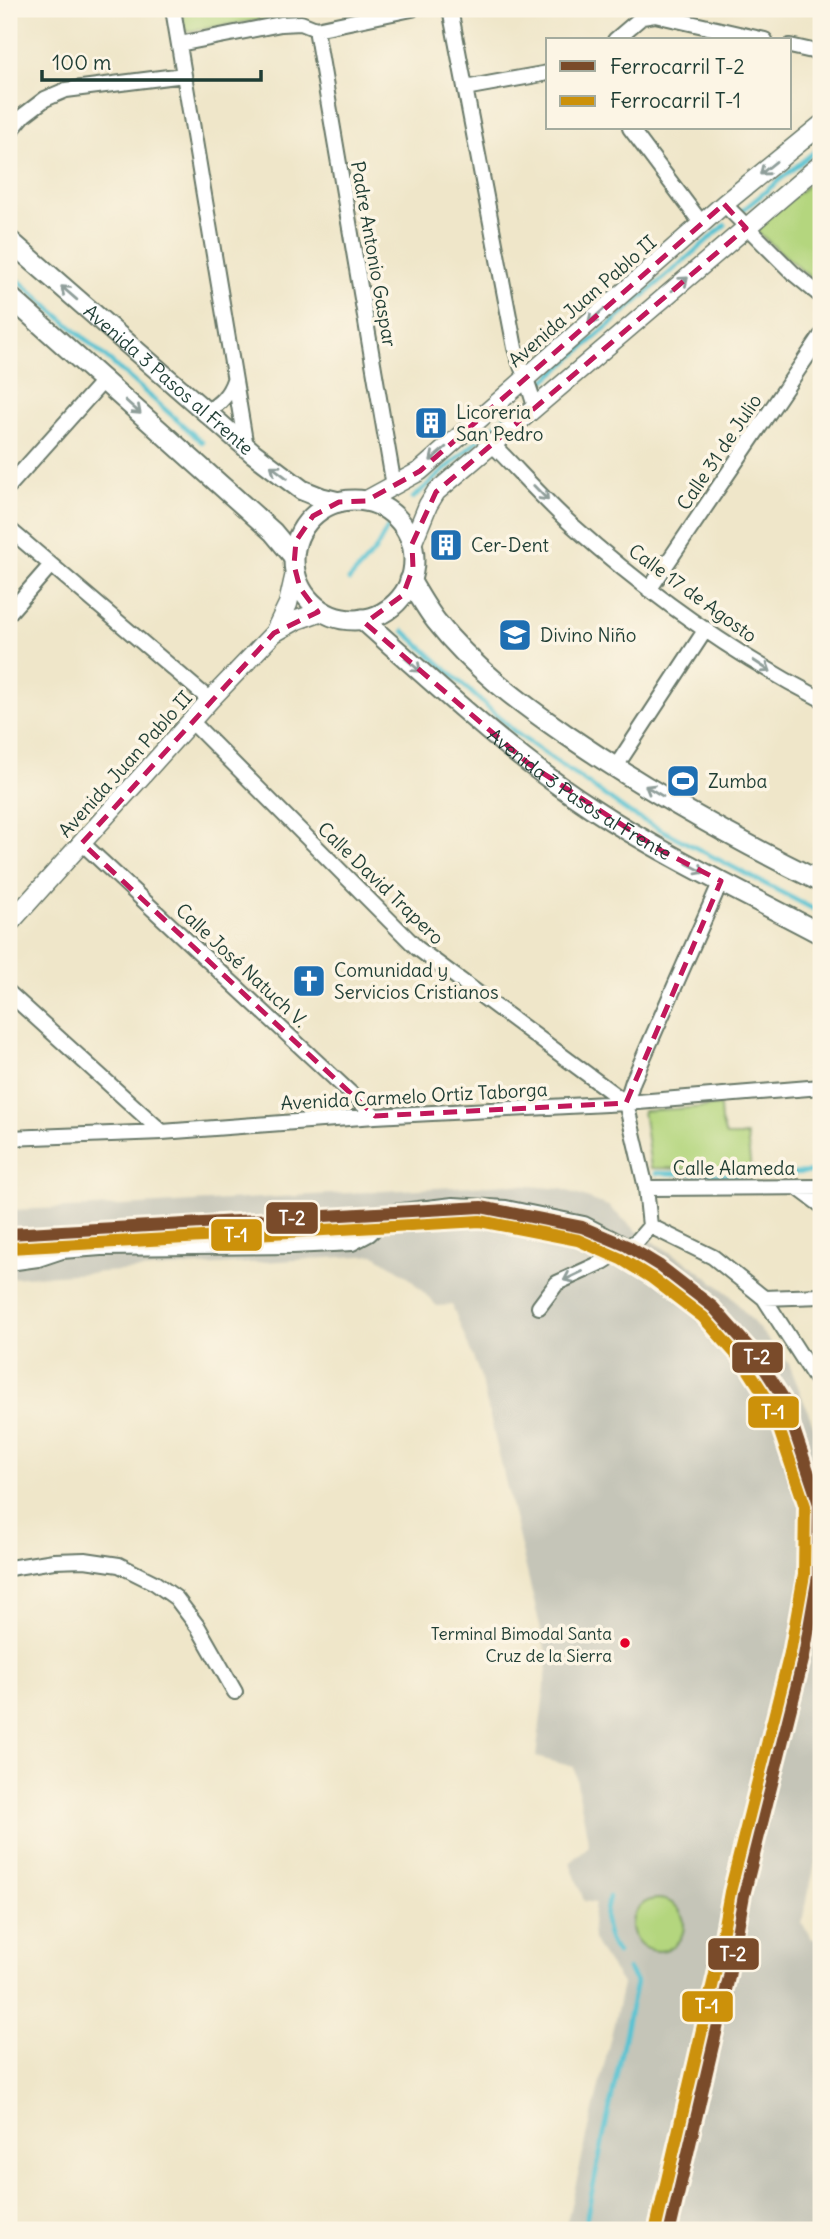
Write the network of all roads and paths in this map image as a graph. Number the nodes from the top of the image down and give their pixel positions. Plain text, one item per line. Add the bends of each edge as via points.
1 (173, 9) edge
2 (412, 9) edge
3 (450, 9) edge
4 (316, 29) junction
5 (617, 38) edge
6 (756, 38) edge
7 (179, 44) junction
8 (792, 46) edge
9 (821, 53) edge
10 (546, 73) edge
11 (184, 75) junction
12 (465, 88) junction
13 (821, 125) edge
14 (632, 130) edge
15 (9, 133) edge
16 (821, 163) edge
17 (724, 204) junction
18 (702, 224) junction
19 (746, 228) junction
20 (12, 251) edge
21 (9, 296) edge
22 (821, 296) edge
23 (821, 336) edge
24 (526, 377) junction
25 (234, 378) junction
26 (104, 380) junction
27 (535, 407) junction
28 (206, 412) junction
29 (493, 444) junction
30 (246, 447) junction
31 (9, 486) edge
32 (394, 486) junction
33 (365, 501) junction
34 (339, 502) junction
35 (9, 529) edge
36 (412, 544) junction
37 (51, 565) junction
38 (294, 565) junction
39 (410, 580) junction
40 (649, 590) junction
41 (322, 611) junction
42 (9, 613) edge
43 (362, 620) junction
44 (706, 629) junction
45 (274, 633) junction
46 (821, 699) edge
47 (210, 700) junction
48 (192, 722) junction
49 (615, 768) junction
50 (82, 843) junction
51 (721, 881) junction
52 (821, 882) edge
53 (9, 924) edge
54 (821, 934) edge
55 (9, 993) edge
56 (821, 1087) edge
57 (626, 1103) junction
58 (374, 1116) junction
59 (162, 1132) junction
60 (9, 1138) edge
61 (821, 1186) edge
62 (646, 1188) junction
63 (798, 1188) junction
64 (821, 1205) edge
65 (650, 1226) junction
66 (627, 1246) junction
67 (9, 1263) edge
68 (821, 1296) edge
69 (764, 1298) junction
70 (540, 1307) dead end
71 (821, 1387) edge
72 (9, 1568) edge
73 (234, 1692) dead end

1 - 7 street
2 - 4 street
3 - 12 street
4 - 7 street via 301,23 281,24
4 - 32 street, Padre Antonio Gaspar
5 - 6 street via 642,17 655,15
7 - 11 street
8 - 9 street
10 - 12 street
11 - 15 street via 66,90 45,99
11 - 25 street
12 - 24 street via 515,348
13 -> 17 street, Avenida Juan Pablo II
14 - 18 street
16 - 19 street
17 - 18 street, Avenida Juan Pablo II
17 - 19 street
18 -> 24 street, Avenida Juan Pablo II
19 - 22 street
27 -> 19 street
28 -> 20 main road, Avenida 3 Pasos al Frente
21 - 26 main road
23 - 40 street, Calle 31 de Julio
24 - 27 street
24 -> 32 street, Avenida Juan Pablo II via 420,471
25 - 28 street via 225,399
25 - 30 street
26 - 31 street
26 -> 38 main road via 273,532
27 - 29 street
28 - 30 main road, Avenida 3 Pasos al Frente
29 - 36 street via 436,492
29 -> 40 street, Calle 17 de Agosto via 570,523
34 -> 30 main road, Avenida 3 Pasos al Frente via 302,490
32 - 33 street, Avenida Juan Pablo II
33 - 34 main road
33 - 36 main road via 399,521
34 - 38 main road via 308,522 296,541
35 - 37 street
36 - 39 main road
37 - 42 street
37 - 47 street
38 - 41 main road via 300,588
38 - 45 street, Avenida Juan Pablo II via 288,604
39 - 43 main road via 391,607
39 - 49 main road, Avenida 3 Pasos al Frente via 435,620 477,664 523,705
40 - 44 street, Calle 17 de Agosto
41 - 43 main road
41 - 45 street, Avenida Juan Pablo II
43 -> 51 main road, Avenida 3 Pasos al Frente via 529,764 662,851
44 -> 46 street, Calle 17 de Agosto
44 - 49 street
45 - 47 street, Avenida Juan Pablo II
47 - 48 street, Avenida Juan Pablo II
48 - 50 street, Avenida Juan Pablo II
48 - 57 street, Calle David Trapero via 416,948
52 -> 49 main road, Avenida 3 Pasos al Frente
50 - 53 street, Avenida Juan Pablo II
50 - 58 street, Calle José Natuch V.
51 - 54 main road, Avenida 3 Pasos al Frente
51 - 57 street
55 - 59 street
56 - 57 street, Avenida Carmelo Ortiz Taborga
57 - 58 street, Avenida Carmelo Ortiz Taborga
57 - 62 street
58 - 59 street, Avenida Carmelo Ortiz Taborga
59 - 60 street, Avenida Carmelo Ortiz Taborga
61 - 63 street, Calle Alameda
62 - 63 street, Calle Alameda
62 - 65 street
63 - 64 street
65 - 66 street
65 - 69 street via 713,1257
66 - 67 street via 584,1224 506,1208 453,1205 393,1212 352,1243 101,1248
66 -> 70 street via 557,1283
68 - 69 street
69 - 71 street
72 - 73 street via 85,1560 119,1565 155,1583 176,1598 198,1627

